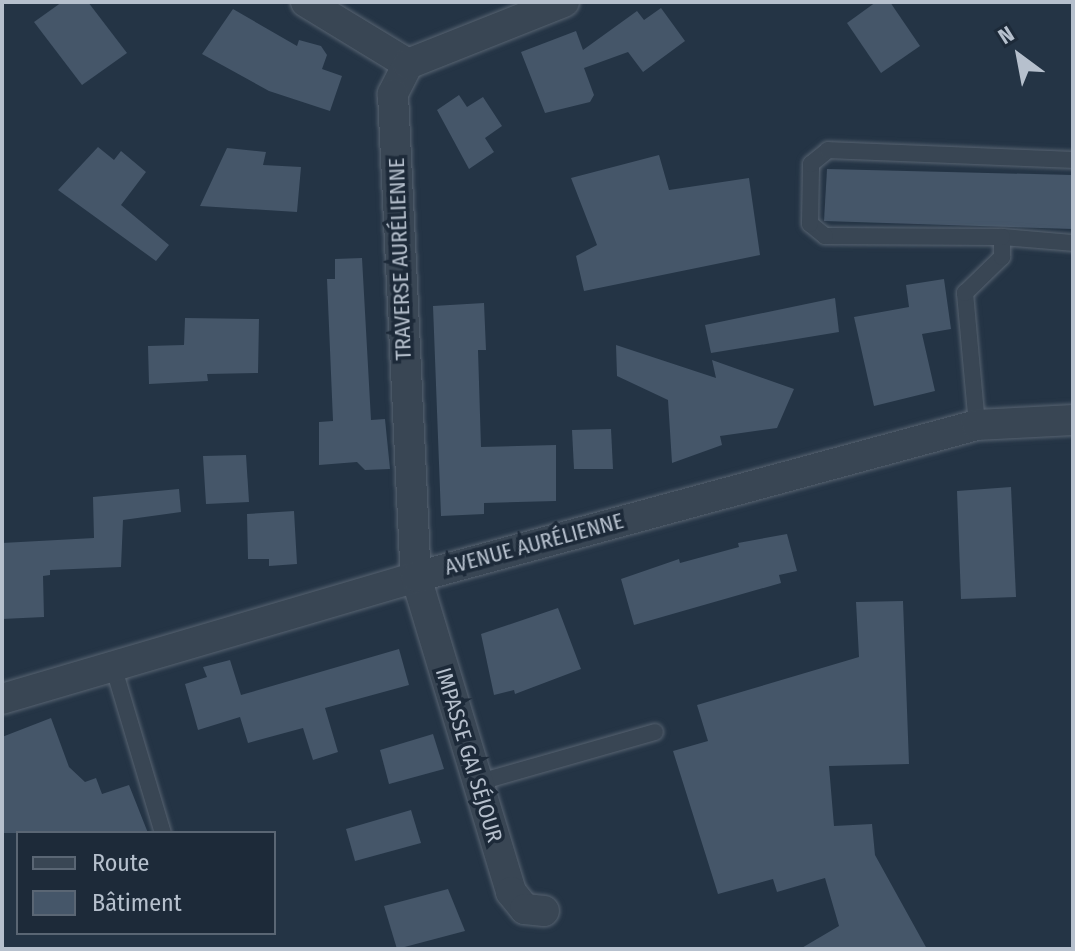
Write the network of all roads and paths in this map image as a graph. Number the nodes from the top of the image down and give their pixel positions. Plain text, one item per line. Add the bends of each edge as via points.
1 (306, 2) edge
2 (564, 2) edge
3 (408, 64) junction
4 (1073, 160) edge
5 (1002, 237) junction
6 (1073, 243) edge
7 (1073, 420) edge
8 (977, 425) junction
9 (416, 577) junction
10 (114, 669) junction
11 (2, 699) edge
12 (655, 732) dead end
13 (476, 783) junction
14 (162, 831) edge
15 (544, 911) dead end

1 - 3 street
2 - 3 street
3 - 9 street, TRAVERSE AURÉLIENNE via 393,94
4 - 5 lane via 828,150 811,164 810,224 825,236
5 - 6 lane
5 - 8 lane via 1002,257 965,293
7 - 8 street, AVENUE AURÉLIENNE
8 - 9 street, AVENUE AURÉLIENNE
9 - 10 street, AVENUE AURÉLIENNE
9 - 13 street, IMPASSE GAI SÉJOUR
10 - 11 street, AVENUE AURÉLIENNE
10 - 14 lane
12 - 13 lane
13 - 15 street, IMPASSE GAI SÉJOUR via 511,892 525,909

